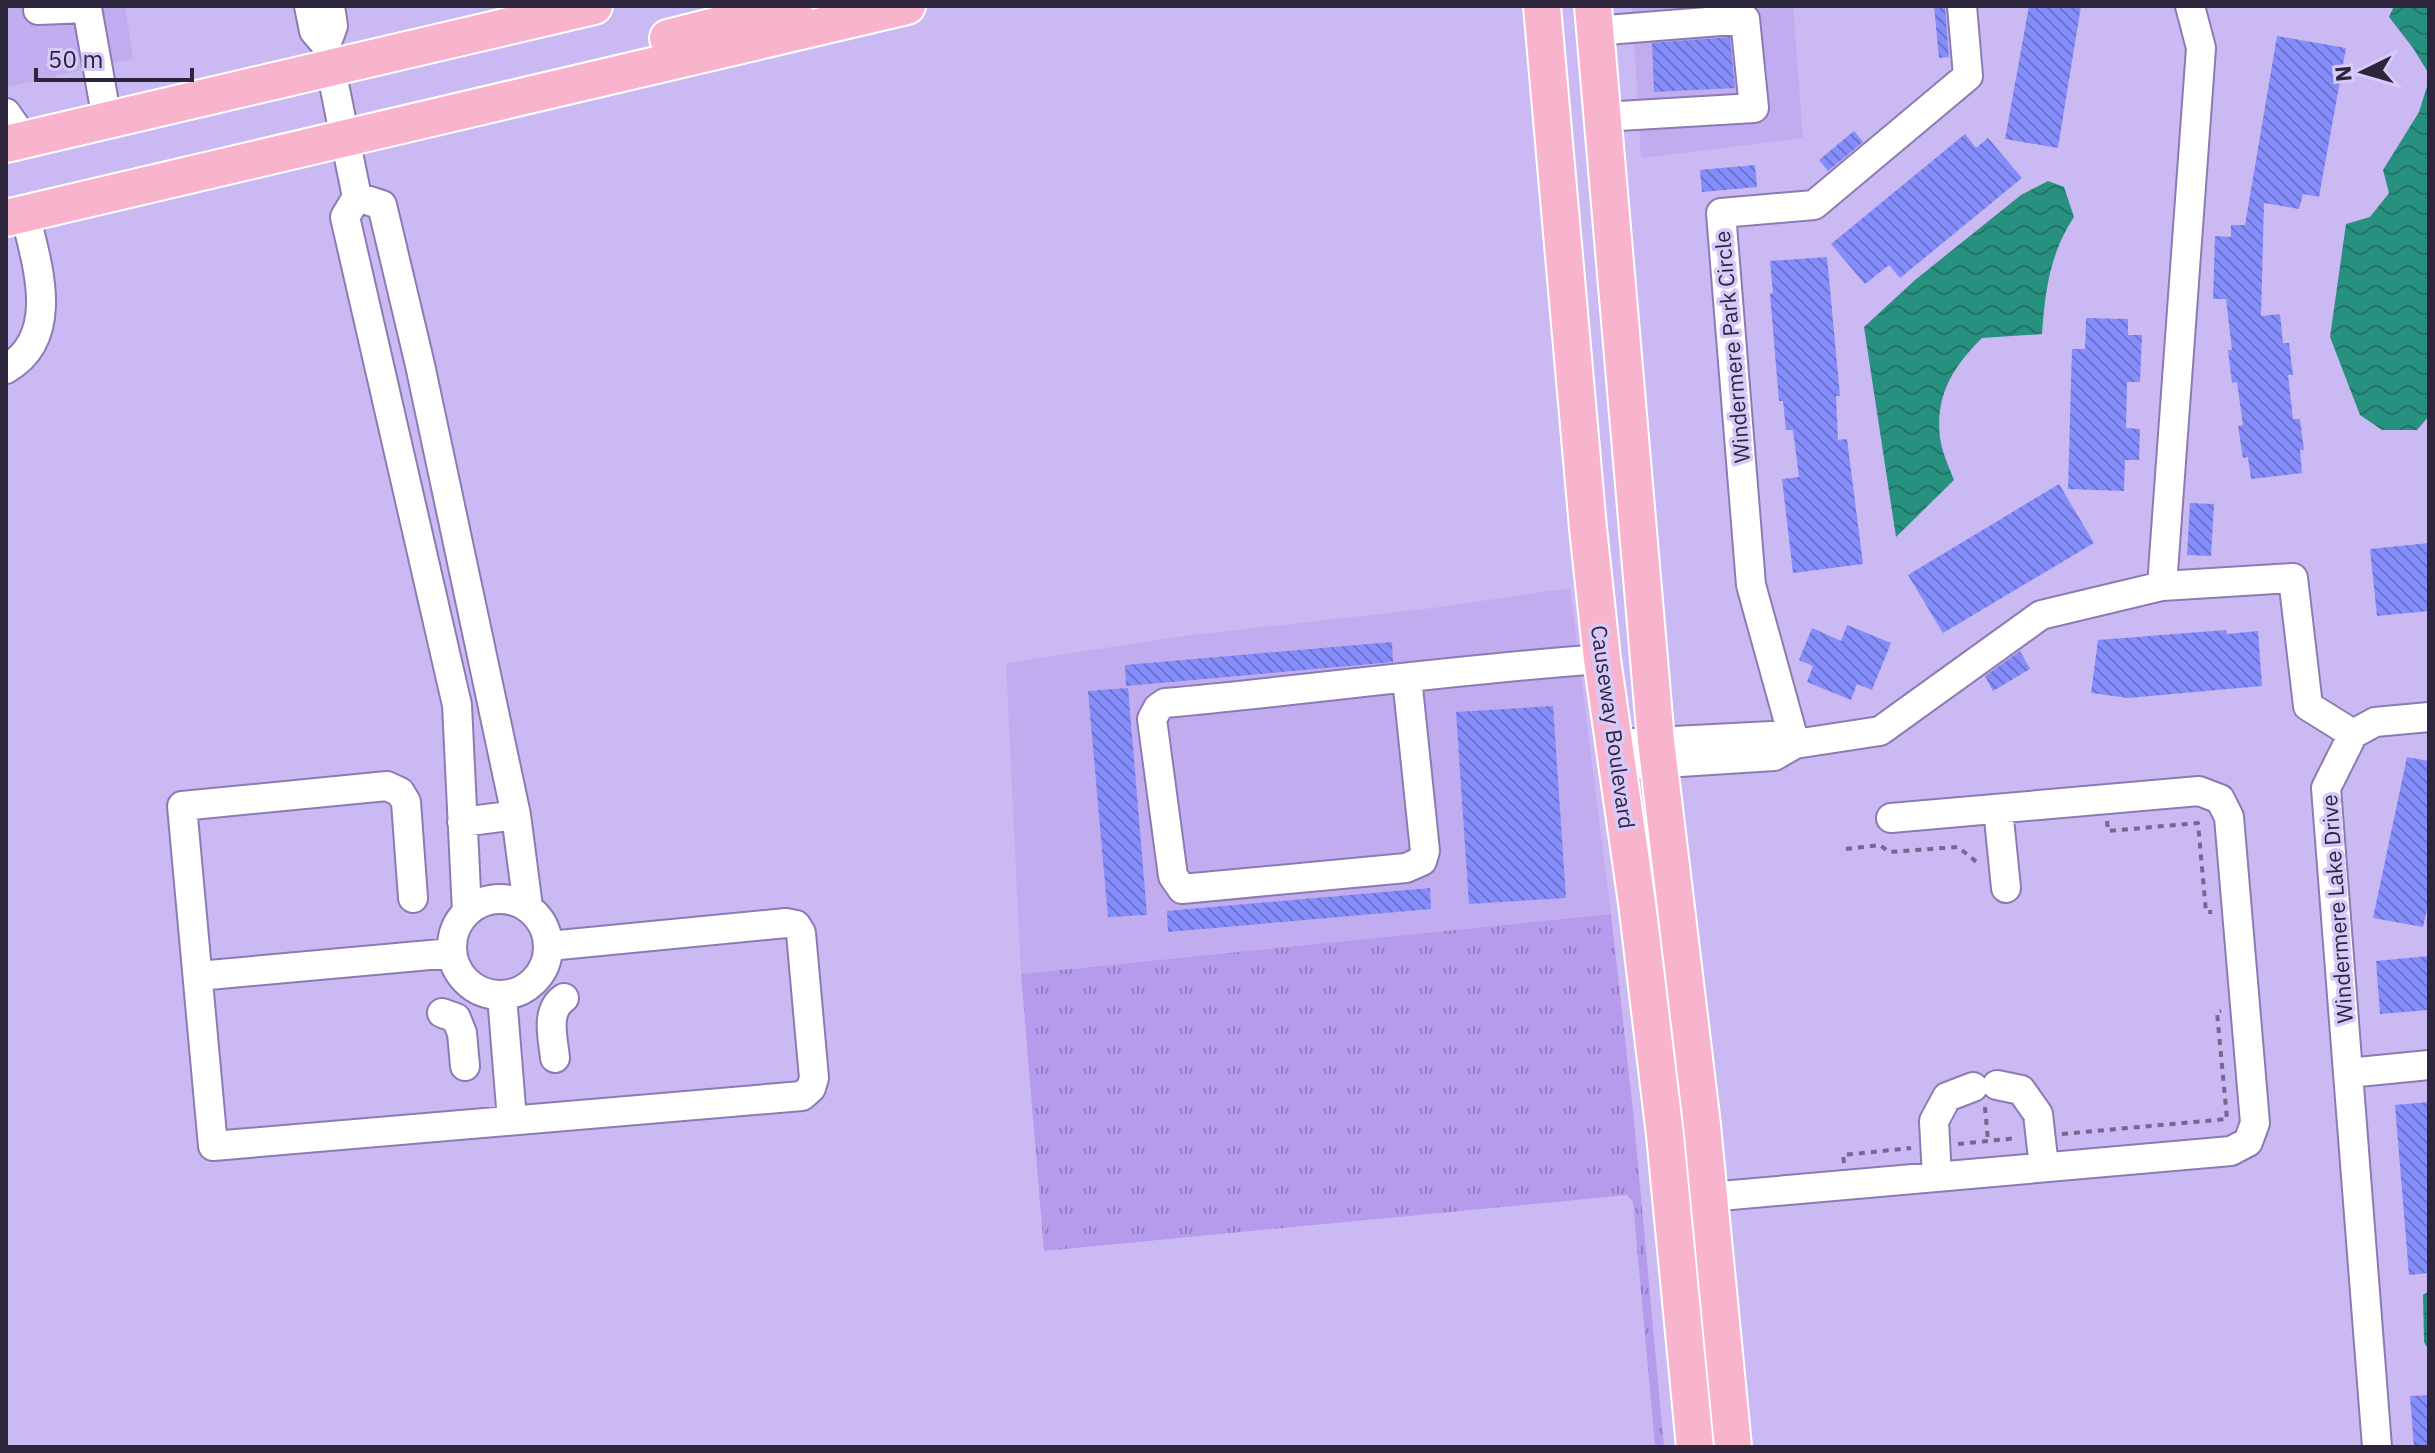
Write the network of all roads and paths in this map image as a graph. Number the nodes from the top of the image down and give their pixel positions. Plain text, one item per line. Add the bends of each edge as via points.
1 (309, 6) edge
2 (330, 6) edge
3 (594, 6) edge
4 (794, 6) edge
5 (907, 6) edge
6 (1542, 6) edge
7 (1962, 6) edge
8 (2190, 6) edge
9 (38, 10) dead end
10 (1594, 18) edge
11 (328, 56) junction
12 (487, 106) junction
13 (1602, 117) junction
14 (107, 120) junction
15 (12, 132) edge
16 (345, 139) junction
17 (357, 197) junction
18 (15, 216) edge
19 (6, 369) edge
20 (2162, 586) junction
21 (1602, 659) junction
22 (1407, 678) junction
23 (2429, 717) edge
24 (2353, 734) junction
25 (1795, 744) junction
26 (1657, 752) junction
27 (1617, 755) junction
28 (1998, 809) junction
29 (516, 815) junction
30 (2106, 815) dead end
31 (1891, 818) dead end
32 (462, 822) junction
33 (1846, 849) dead end
34 (1998, 880) joint
35 (413, 898) dead end
36 (528, 907) junction
37 (2217, 911) dead end
38 (467, 912) junction
39 (549, 946) junction
40 (452, 953) junction
41 (198, 976) junction
42 (502, 996) junction
43 (564, 998) dead end
44 (442, 1013) dead end
45 (555, 1058) dead end
46 (2429, 1065) edge
47 (465, 1066) dead end
48 (2348, 1073) junction
49 (1984, 1090) junction
50 (512, 1120) junction
51 (2029, 1137) dead end
52 (1988, 1141) junction
53 (1958, 1144) dead end
54 (2044, 1167) junction
55 (1937, 1177) junction
56 (1709, 1197) junction
57 (1695, 1447) edge
58 (1733, 1447) edge
59 (2377, 1447) edge

1 - 11 street via 314,31
2 - 11 street
3 - 11 main road
4 - 12 main road via 523,74
5 - 12 main road
6 - 21 main road, Causeway Boulevard
7 - 25 street, Windermere Park Circle via 1968,76 1814,205 1721,213 1751,585
8 - 20 street via 2201,48
9 - 14 street via 87,8
10 - 13 main road, Causeway Boulevard
10 - 13 street via 1745,19 1754,108
11 - 14 main road
11 - 16 street
12 - 16 main road
13 - 26 main road, Causeway Boulevard
14 - 15 main road
16 - 17 street
16 - 18 main road
17 - 29 street via 382,205
17 - 32 street via 345,217 457,705
18 - 19 street via 38,269 40,322 33,345
20 - 24 street via 2293,578 2308,706
20 - 25 street via 2041,615 1880,731
21 - 22 street
21 - 27 main road, Causeway Boulevard
22 - 22 street via 1165,703 1158,708 1152,719 1176,884 1182,889 1411,868 1422,861
23 - 24 street via 2375,722
24 - 48 street, Windermere Lake Drive via 2326,788
25 - 26 street via 1772,736
26 - 27 street
26 - 56 main road, Causeway Boulevard
27 - 57 main road, Causeway Boulevard via 1665,1135
28 - 31 street
28 - 34 street
28 - 54 street via 2199,791 2220,799 2229,817 2255,1123 2248,1142 2231,1151
29 - 32 street
29 - 36 street
30 - 37 path via 2108,831 2198,823 2206,912
32 - 38 street
33 - 34 path via 1958,847
35 - 41 street via 406,802 387,786 182,806
36 - 38 street via 496,899
36 - 39 street via 546,930
38 - 40 street via 453,936
39 - 42 street via 537,980
39 - 50 street via 796,925 801,933 814,1078 802,1096
40 - 41 street
40 - 42 street via 468,984
41 - 50 street via 213,1146
42 - 50 street
43 - 45 street via 553,1014
44 - 47 street via 456,1018
46 - 48 street
48 - 59 street, Windermere Lake Drive
49 - 52 path
49 - 54 street via 2021,1090 2038,1114
49 - 55 street via 1947,1097 1934,1121
51 - 52 path
52 - 53 path
54 - 55 street
55 - 56 street
56 - 58 main road, Causeway Boulevard

